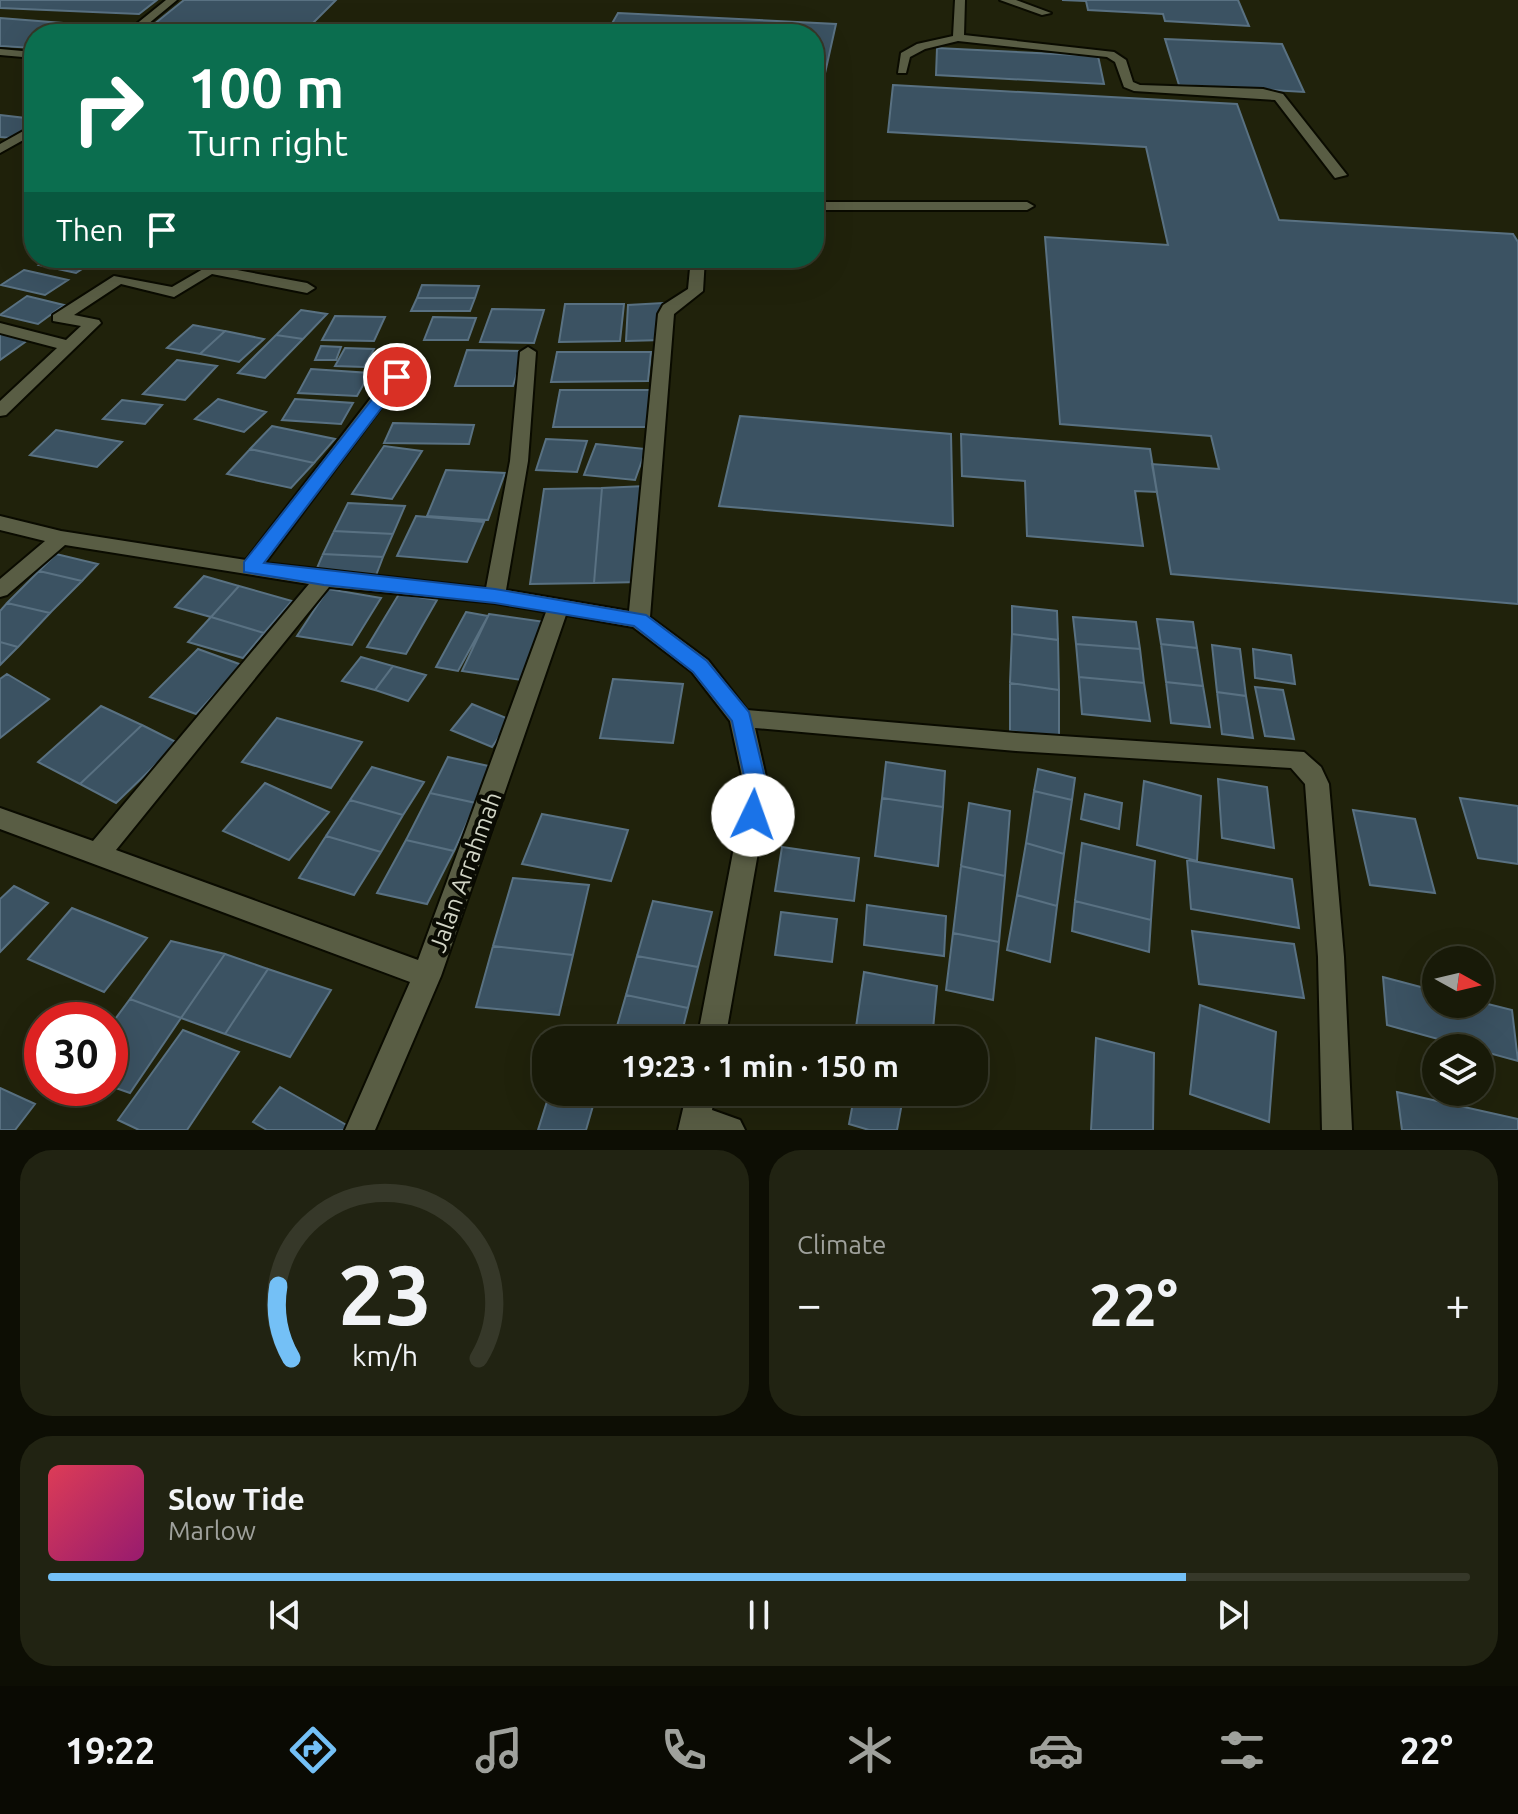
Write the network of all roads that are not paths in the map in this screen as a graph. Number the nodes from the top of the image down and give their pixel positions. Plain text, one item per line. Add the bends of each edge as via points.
1 (172, 0) edge
2 (960, 0) edge
3 (1005, 0) edge
4 (1046, 13) dead end
5 (142, 24) edge
6 (958, 38) junction
7 (0, 52) edge
8 (24, 54) edge
9 (902, 71) dead end
10 (24, 135) edge
11 (0, 149) edge
12 (1340, 175) dead end
13 (824, 206) edge
14 (1027, 206) dead end
15 (697, 268) edge
16 (210, 269) joint
17 (307, 288) dead end
18 (0, 328) edge
19 (70, 346) junction
20 (528, 352) dead end
21 (410, 358) dead end
22 (0, 411) edge
23 (0, 523) edge
24 (61, 538) junction
25 (251, 567) junction
26 (324, 579) junction
27 (0, 590) edge
28 (495, 596) junction
29 (558, 609) junction
30 (639, 620) junction
31 (741, 718) junction
32 (0, 818) edge
33 (98, 854) junction
34 (427, 976) junction
35 (714, 1026) edge
36 (696, 1114) edge
37 (360, 1130) edge
38 (730, 1130) edge
39 (1337, 1130) edge

1 - 5 street
2 - 6 street
3 - 4 street
6 - 9 street via 905,55
6 - 12 street via 1110,54 1120,60 1128,84 1138,88 1279,97
7 - 8 street
10 - 11 street
13 - 14 street
15 - 30 street via 695,291 666,314
16 - 17 street
16 - 19 street via 174,292 119,279 59,318 93,323
18 - 19 street
19 - 22 street
20 - 28 street via 519,461
21 - 25 street
23 - 24 street
24 - 25 street
24 - 27 street
25 - 26 street
26 - 28 street
26 - 33 street
28 - 29 street
29 - 30 street
29 - 34 street, Jalan Arrahmah
30 - 31 street via 700,666
31 - 35 street via 757,790
31 - 39 street via 1296,759 1305,765 1317,784 1330,921
32 - 33 street
33 - 34 street
34 - 37 street, Jalan Arrahmah
36 - 38 street

